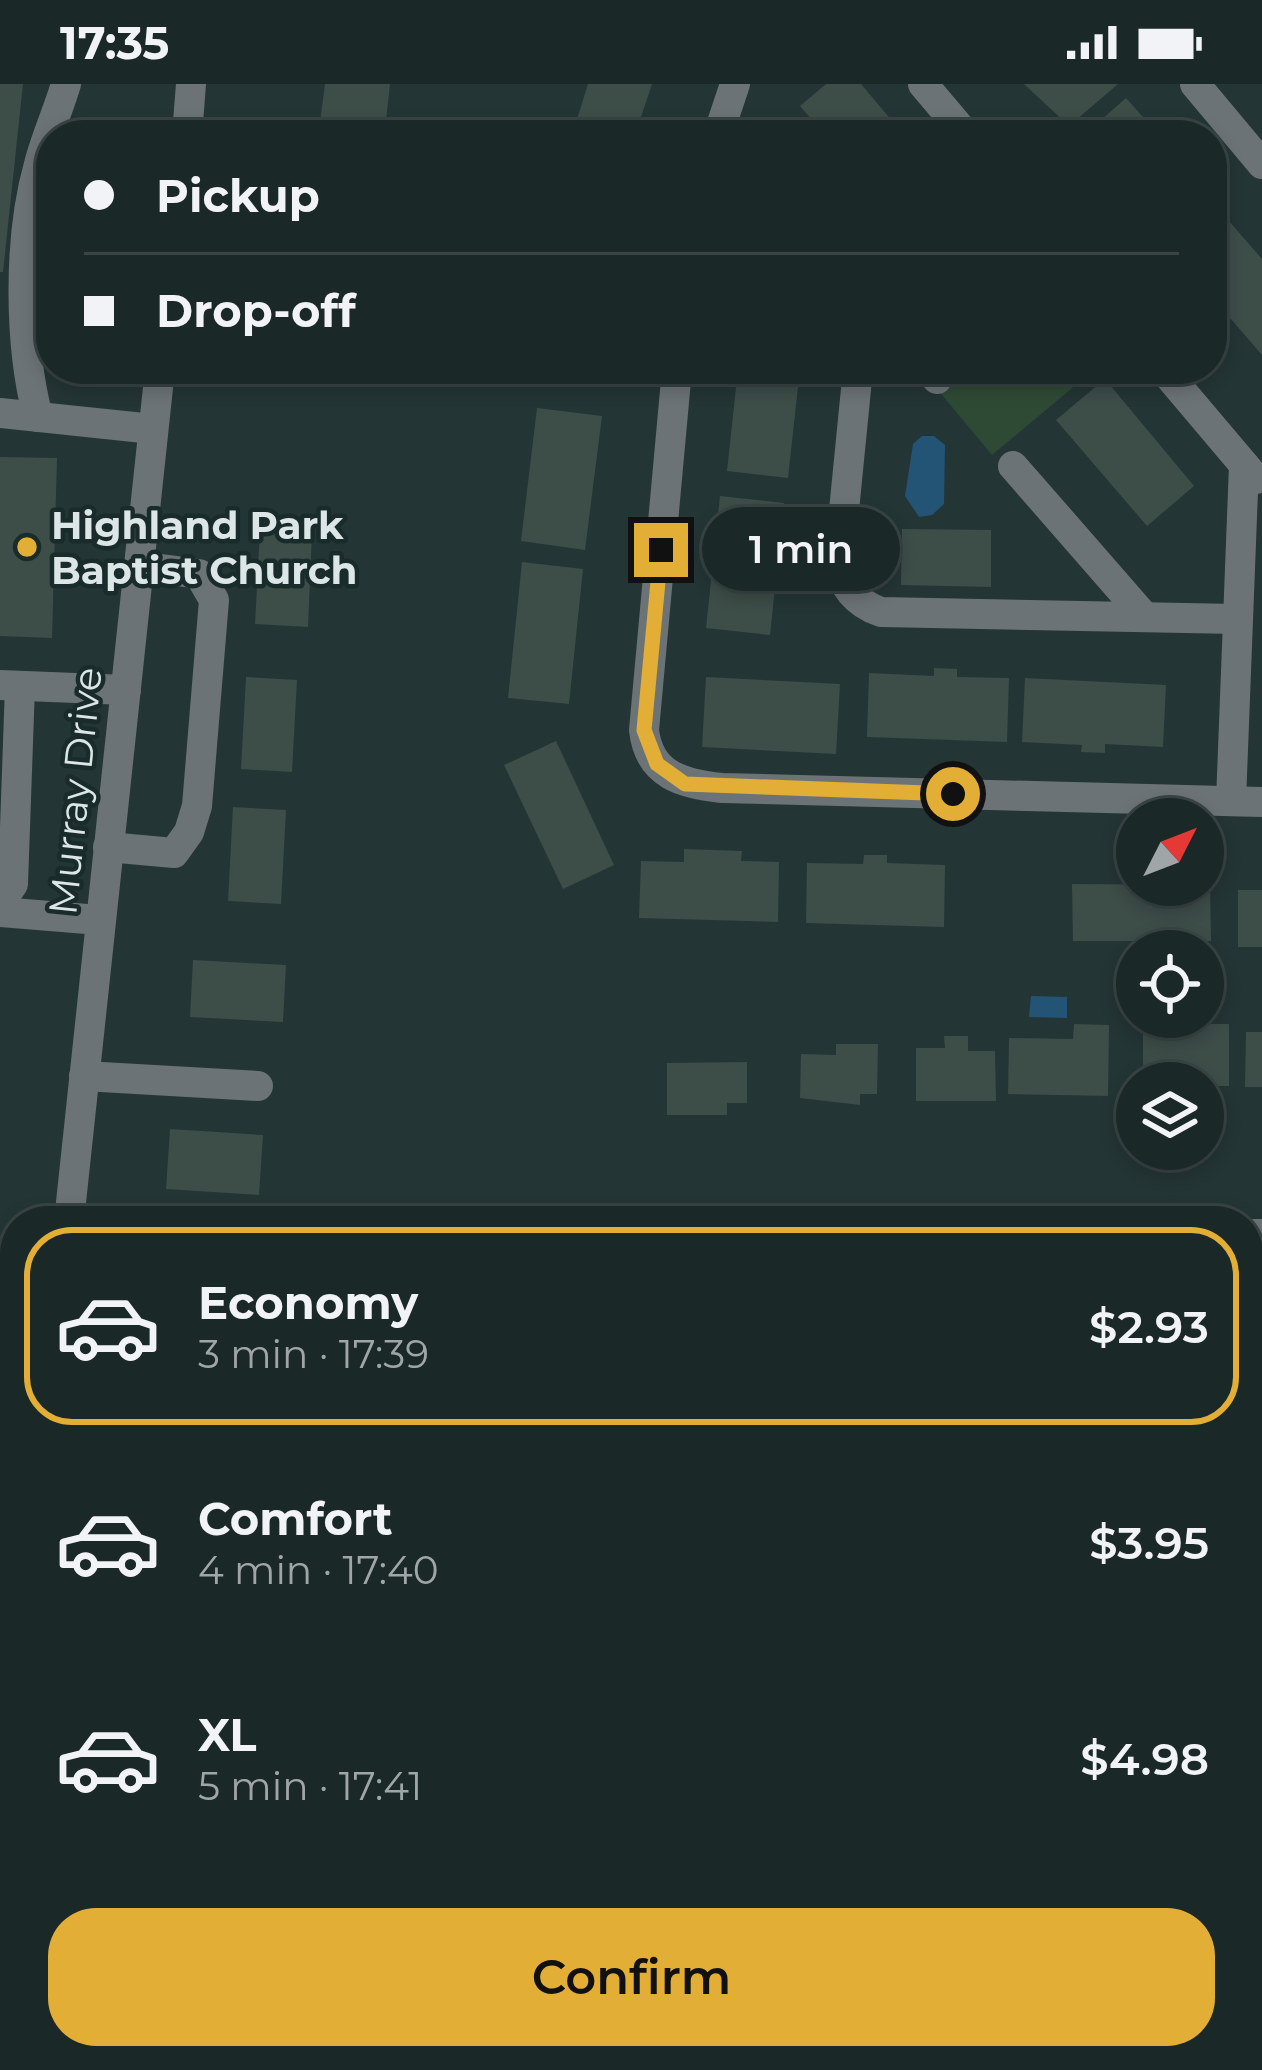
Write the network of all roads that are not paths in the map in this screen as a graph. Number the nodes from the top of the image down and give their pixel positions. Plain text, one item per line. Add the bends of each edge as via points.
1 (190, 84) edge
2 (735, 84) edge
3 (923, 84) edge
4 (1195, 84) edge
5 (188, 120) edge
6 (723, 120) edge
7 (953, 120) edge
8 (1256, 147) edge
9 (36, 186) edge
10 (158, 384) edge
11 (676, 384) edge
12 (857, 384) edge
13 (1176, 384) edge
14 (0, 413) edge
15 (38, 417) junction
16 (153, 429) junction
17 (1013, 466) dead end
18 (1253, 475) edge
19 (139, 566) junction
20 (1143, 615) junction
21 (1237, 619) junction
22 (10, 686) edge
23 (126, 690) junction
24 (1231, 801) junction
25 (1262, 802) edge
26 (108, 848) junction
27 (4, 900) edge
28 (99, 920) junction
29 (84, 1076) junction
30 (258, 1086) dead end
31 (71, 1206) edge

1 - 5 street
2 - 6 street
3 - 7 street
4 - 8 street
9 - 15 street via 25,365
10 - 16 street, Murray Drive
11 - 24 street via 644,730 668,776 722,788
12 - 20 street via 839,561 842,581 861,603 881,612
13 - 18 street
14 - 15 street
15 - 16 street
16 - 19 street, Murray Drive
17 - 20 street
18 - 21 street
19 - 23 street, Murray Drive
19 - 26 street via 199,574 214,600 197,806 174,853
20 - 21 street
21 - 24 street
22 - 23 street
22 - 27 street
23 - 26 street, Murray Drive
24 - 25 street
26 - 28 street, Murray Drive
27 - 28 street
28 - 29 street, Murray Drive
29 - 30 street
29 - 31 street, Murray Drive

